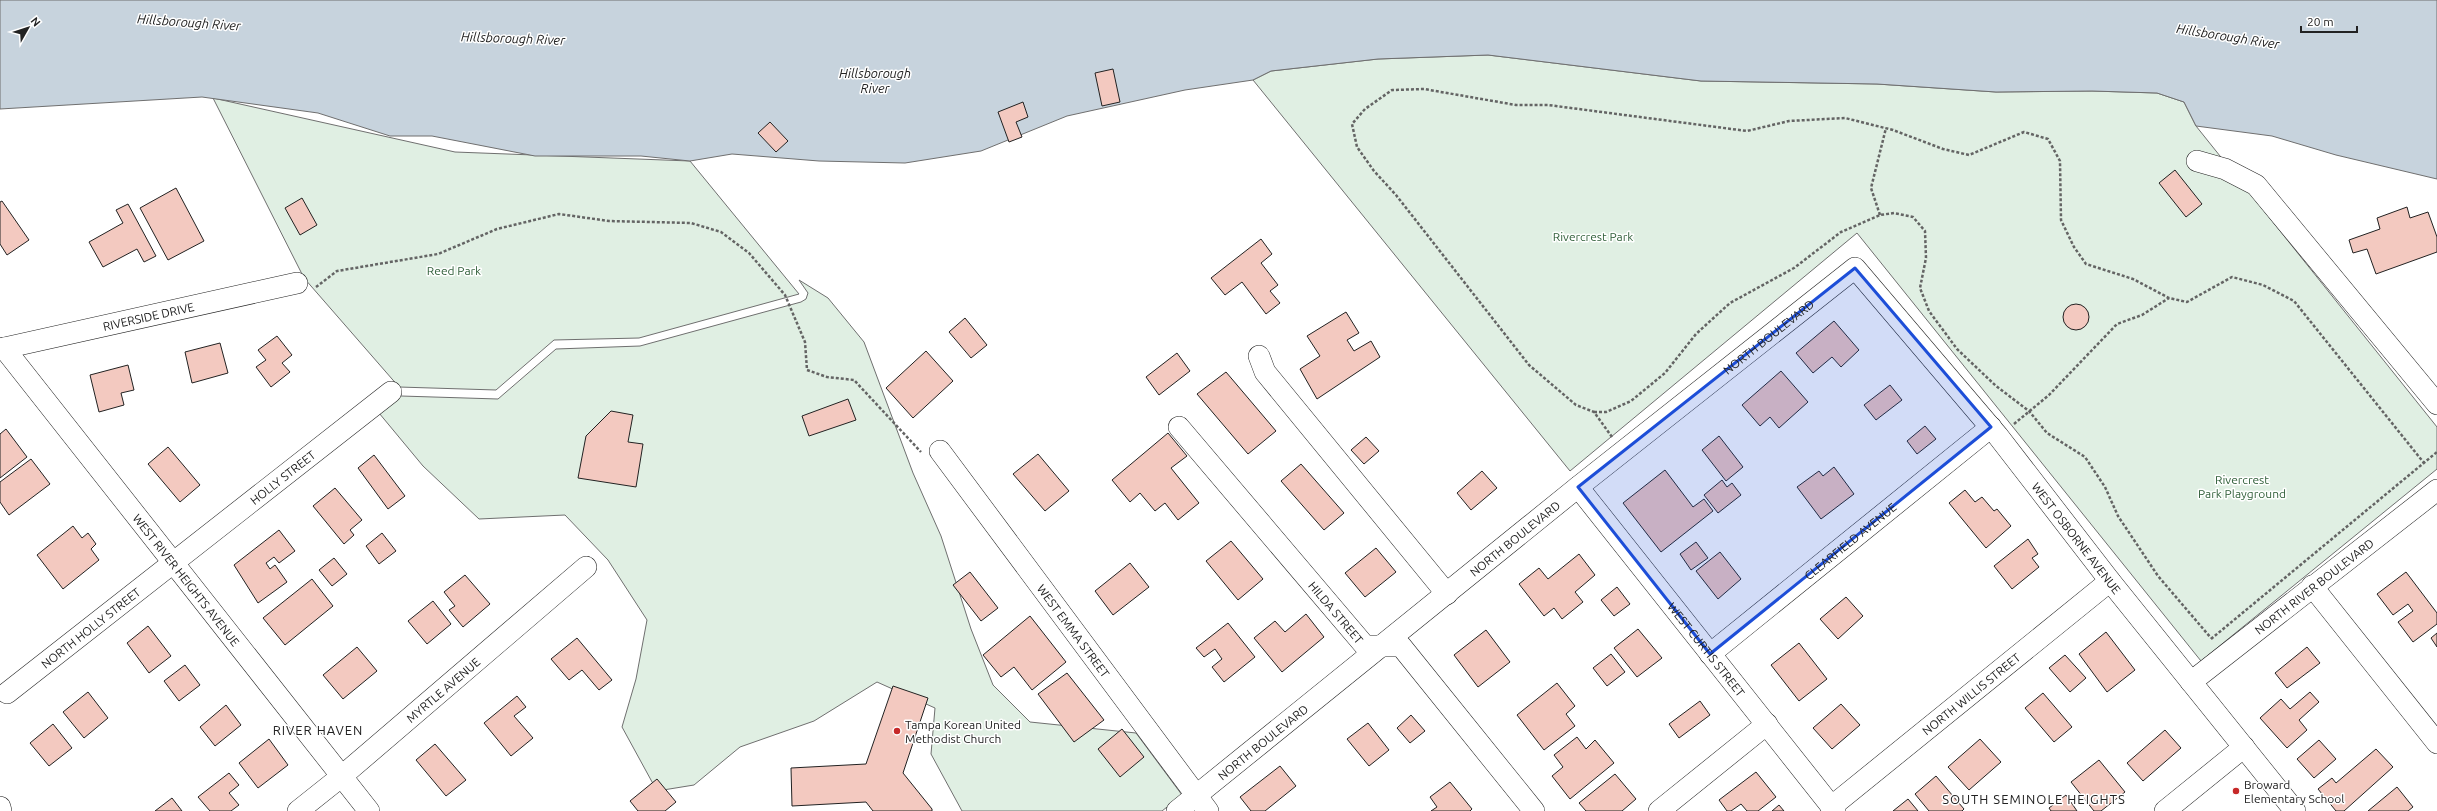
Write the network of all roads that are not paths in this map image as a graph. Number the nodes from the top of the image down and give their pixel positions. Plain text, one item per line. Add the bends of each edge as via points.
1 (2197, 161) dead end
2 (1855, 268) joint
3 (297, 283) road end
4 (2, 348) edge
5 (1259, 356) dead end
6 (391, 392) dead end
7 (2437, 404) edge
8 (1179, 427) dead end
9 (2000, 428) junction
10 (940, 451) road end
11 (1578, 487) junction
12 (2437, 490) edge
13 (173, 562) junction
14 (586, 567) dead end
15 (2110, 581) junction
16 (2312, 586) junction
17 (1447, 594) junction
18 (1381, 647) junction
19 (1710, 654) junction
20 (2191, 682) junction
21 (7, 693) dead end
22 (1766, 724) junction
23 (2437, 743) edge
24 (2244, 747) junction
25 (342, 776) junction
26 (1202, 803) edge
27 (0, 807) edge
28 (1833, 809) edge
29 (1, 811) edge
30 (298, 811) edge
31 (369, 811) edge
32 (1177, 811) edge
33 (1534, 811) edge
34 (1658, 811) edge
35 (2165, 811) edge
36 (2295, 811) edge

1 - 7 street via 2225,169 2256,185
2 - 9 street, WEST OSBORNE AVENUE
2 - 11 street, NORTH BOULEVARD
3 - 4 street, RIVERSIDE DRIVE
4 - 13 street, WEST RIVER HEIGHTS AVENUE
5 - 17 street via 1264,372
6 - 13 street, HOLLY STREET
8 - 18 street, HILDA STREET via 1365,646
9 - 15 street, WEST OSBORNE AVENUE
9 - 19 street, CLEARFIELD AVENUE
10 - 26 street, WEST EMMA STREET
11 - 17 street, NORTH BOULEVARD
11 - 19 street, WEST CURTIS STREET
12 - 16 street, NORTH RIVER BOULEVARD
13 - 21 street, NORTH HOLLY STREET
13 - 25 street, WEST RIVER HEIGHTS AVENUE
14 - 25 street, MYRTLE AVENUE
15 - 20 street, WEST OSBORNE AVENUE
15 - 28 street, NORTH WILLIS STREET
16 - 20 street, NORTH RIVER BOULEVARD
16 - 23 street
17 - 18 street, NORTH BOULEVARD
18 - 26 street, NORTH BOULEVARD
18 - 33 street, HILDA STREET via 1401,646
19 - 22 street, WEST CURTIS STREET
20 - 24 street, WEST OSBORNE AVENUE
22 - 28 street, WEST CURTIS STREET
22 - 34 street
24 - 35 street
24 - 36 street, WEST OSBORNE AVENUE
25 - 30 street, MYRTLE AVENUE
25 - 31 street, WEST RIVER HEIGHTS AVENUE
26 - 32 street, NORTH BOULEVARD
27 - 29 street

